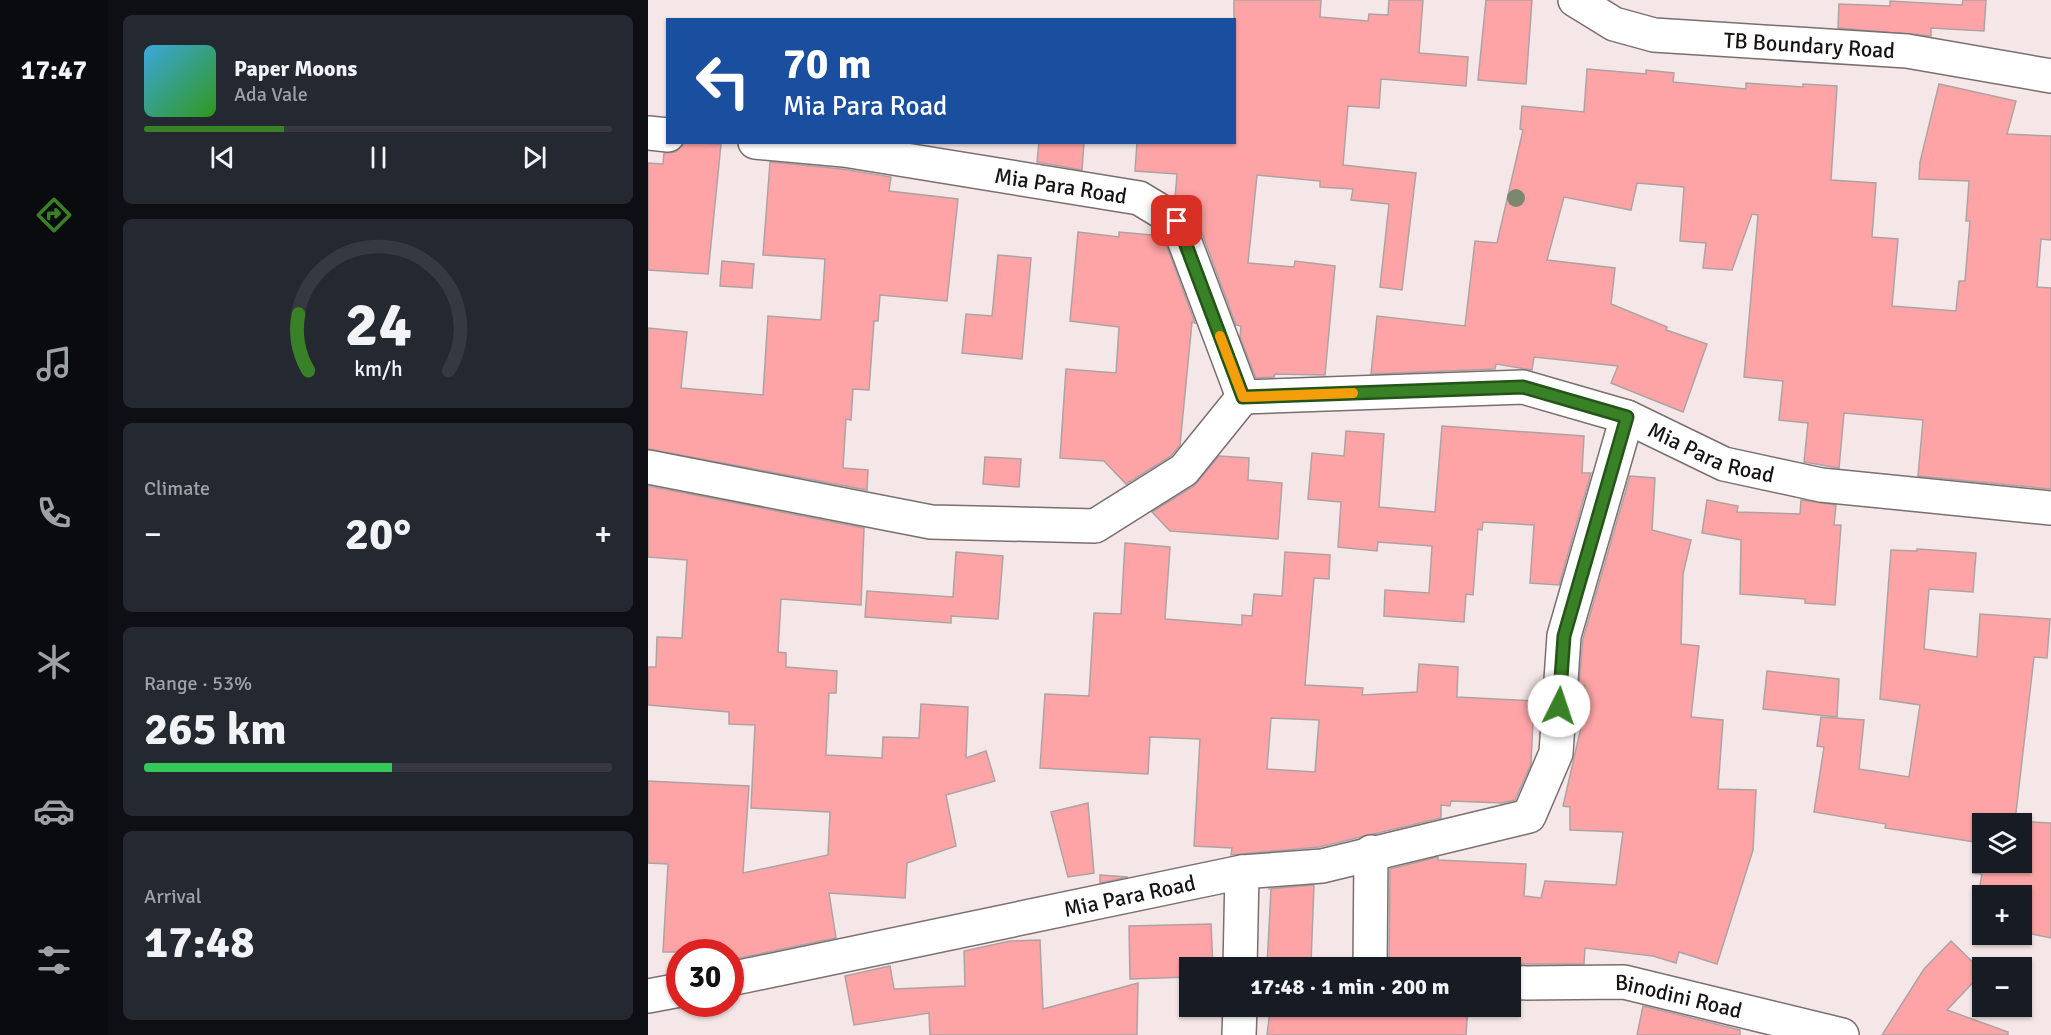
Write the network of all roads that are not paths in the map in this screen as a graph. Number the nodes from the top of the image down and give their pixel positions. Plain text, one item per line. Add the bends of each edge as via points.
1 (1575, 0) edge
2 (2051, 76) edge
3 (648, 133) edge
4 (666, 135) edge
5 (777, 144) edge
6 (1243, 397) junction
7 (1627, 417) junction
8 (648, 467) edge
9 (2051, 508) edge
10 (1371, 852) junction
11 (1242, 872) junction
12 (1240, 957) edge
13 (1370, 957) edge
14 (744, 976) edge
15 (1521, 983) edge
16 (666, 993) edge
17 (648, 996) edge
18 (1240, 1017) edge
19 (1239, 1035) edge
20 (1842, 1035) edge

1 - 2 street, TB Boundary Road via 1614,24 1654,35 1907,51
3 - 4 street
5 - 6 street, Mia Para Road via 844,150 1138,198 1177,221
6 - 7 street, Mia Para Road via 1523,387
6 - 8 street via 1184,471 1095,526 931,522
7 - 9 street, Mia Para Road via 1724,464 1821,485
7 - 10 street, Mia Para Road via 1564,636 1556,753 1528,816
10 - 11 street, Mia Para Road via 1322,866
10 - 13 street
11 - 12 street
11 - 14 street, Mia Para Road
15 - 20 street, Binodini Road via 1624,982
16 - 17 street
18 - 19 street

